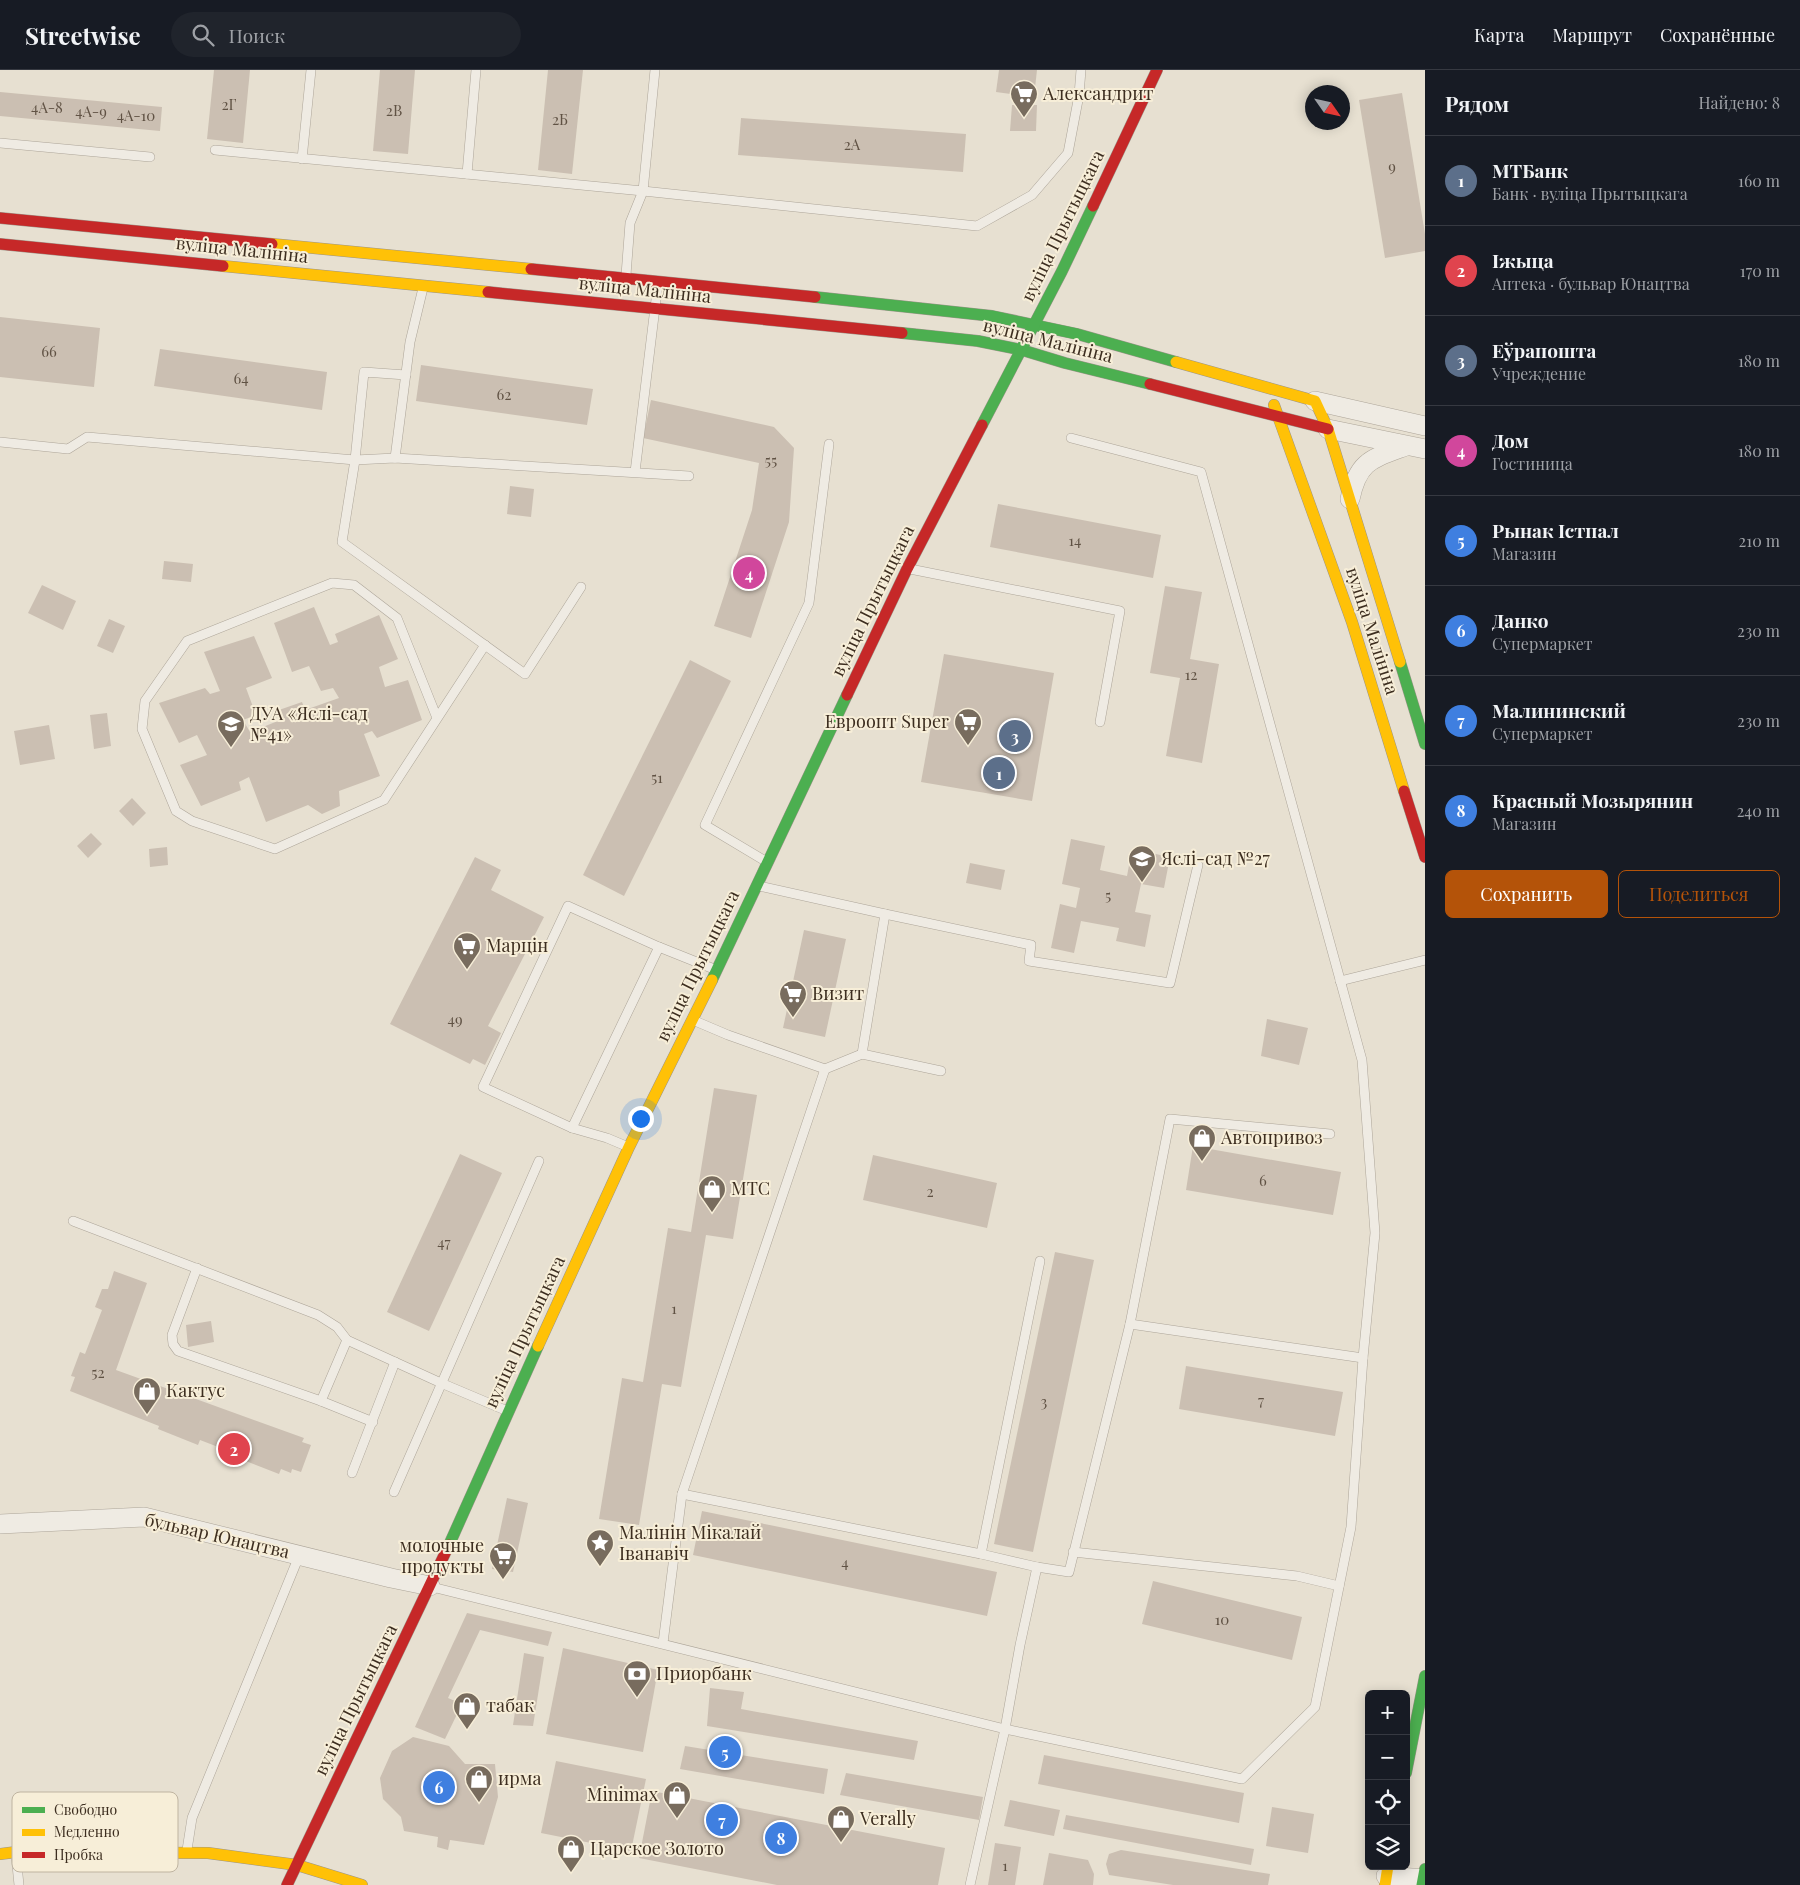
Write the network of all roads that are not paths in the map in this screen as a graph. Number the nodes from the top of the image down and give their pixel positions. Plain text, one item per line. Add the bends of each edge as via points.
1 (312, 70) edge
2 (476, 70) edge
3 (655, 70) edge
4 (1081, 70) edge
5 (1157, 70) edge
6 (0, 143) edge
7 (215, 150) dead end
8 (150, 157) dead end
9 (302, 159) junction
10 (467, 174) junction
11 (643, 191) junction
12 (0, 218) edge
13 (0, 244) edge
14 (626, 278) junction
15 (658, 280) junction
16 (424, 285) junction
17 (656, 308) junction
18 (1034, 325) junction
19 (1022, 350) junction
20 (406, 375) junction
21 (1268, 388) junction
22 (1315, 401) junction
23 (1278, 417) junction
24 (1425, 426) edge
25 (1328, 429) junction
26 (1071, 438) dead end
27 (0, 442) edge
28 (829, 444) dead end
29 (1406, 446) junction
30 (1425, 449) edge
31 (395, 458) junction
32 (355, 460) junction
33 (635, 472) junction
34 (689, 476) dead end
35 (1350, 501) junction
36 (906, 569) junction
37 (581, 588) dead end
38 (485, 645) junction
39 (437, 718) junction
40 (1100, 722) dead end
41 (1425, 744) edge
42 (1425, 857) edge
43 (767, 862) junction
44 (1198, 865) dead end
45 (756, 885) junction
46 (885, 914) junction
47 (660, 947) junction
48 (1425, 960) edge
49 (716, 970) junction
50 (1340, 981) junction
51 (693, 1020) junction
52 (862, 1054) junction
53 (825, 1069) junction
54 (941, 1071) dead end
55 (572, 1128) junction
56 (1330, 1134) dead end
57 (630, 1147) junction
58 (539, 1161) dead end
59 (73, 1220) dead end
60 (1040, 1261) dead end
61 (197, 1268) junction
62 (1130, 1324) junction
63 (348, 1340) junction
64 (1363, 1358) junction
65 (395, 1362) junction
66 (441, 1383) junction
67 (321, 1401) junction
68 (508, 1411) junction
69 (373, 1422) junction
70 (352, 1473) dead end
71 (394, 1492) dead end
72 (682, 1494) junction
73 (0, 1524) edge
74 (1074, 1552) junction
75 (981, 1554) junction
76 (299, 1556) junction
77 (1037, 1566) junction
78 (430, 1586) junction
79 (1339, 1586) junction
80 (663, 1643) junction
81 (1425, 1676) edge
82 (1004, 1729) junction
83 (1410, 1753) edge
84 (178, 1853) edge
85 (186, 1853) junction
86 (297, 1865) junction
87 (18, 1872) edge
88 (1386, 1876) edge
89 (1424, 1878) edge
90 (19, 1885) edge
91 (287, 1885) edge
92 (362, 1885) edge
93 (970, 1885) edge

1 - 9 lane
2 - 10 lane
3 - 11 lane
4 - 11 lane via 1068,153 1032,195 977,226
5 - 18 main road, вуліца Прытыцкага
6 - 8 lane
7 - 9 lane
9 - 10 lane
10 - 11 lane
11 - 14 lane via 630,223
12 - 14 main road, вуліца Малініна
13 - 16 main road, вуліца Малініна
14 - 15 main road, вуліца Малініна
15 - 17 lane
15 - 18 main road, вуліца Малініна via 992,316
16 - 17 main road, вуліца Малініна
16 - 20 lane via 410,342
17 - 19 main road, вуліца Малініна via 978,341
17 - 33 lane
18 - 19 main road, вуліца Прытыцкага
18 - 21 main road, вуліца Малініна
19 - 23 main road, вуліца Малініна
19 - 36 main road, вуліца Прытыцкага
20 - 31 lane
20 - 32 lane via 364,372
21 - 22 main road, вуліца Малініна
21 - 23 main road, вуліца Малініна
22 - 24 street
22 - 25 main road, вуліца Малініна
23 - 25 main road, вуліца Малініна
23 - 42 main road, вуліца Малініна via 1352,622
25 - 29 street
25 - 35 main road, вуліца Малініна
26 - 50 lane via 1201,472
27 - 32 lane via 68,449 87,437
28 - 43 lane via 809,603 705,824
29 - 30 street
29 - 35 street via 1381,455 1364,466 1354,480
31 - 32 lane
31 - 33 lane
32 - 38 lane via 342,542
33 - 34 lane
35 - 41 main road, вуліца Малініна
36 - 40 lane via 1120,610
36 - 43 main road, вуліца Прытыцкага
37 - 38 lane via 525,674
38 - 39 lane
39 - 39 lane via 384,800 276,849 192,821 176,811 142,730 145,701 187,641 332,583 354,585 397,618
43 - 45 main road, вуліца Прытыцкага
44 - 46 lane via 1170,983 1029,961 1031,945
45 - 46 lane
45 - 49 main road, вуліца Прытыцкага
46 - 52 lane
47 - 49 lane
47 - 55 lane
47 - 55 lane via 568,906 483,1087
48 - 50 lane
49 - 51 main road, вуліца Прытыцкага
50 - 64 lane via 1362,1060 1375,1233
51 - 53 lane
51 - 57 main road, вуліца Прытыцкага
52 - 53 lane
52 - 54 lane
53 - 72 lane
55 - 57 lane
56 - 62 lane via 1170,1119
57 - 68 main road, вуліца Прытыцкага
58 - 66 lane
59 - 61 lane
60 - 75 lane
61 - 63 lane via 318,1315 337,1327
61 - 67 lane via 172,1335 178,1351
62 - 64 lane
62 - 74 lane
63 - 65 lane
63 - 67 lane
64 - 79 lane via 1351,1527
65 - 66 lane
65 - 69 lane
66 - 68 lane
66 - 71 lane
67 - 69 lane
68 - 78 main road, вуліца Прытыцкага
69 - 70 lane
72 - 75 lane
72 - 80 lane
73 - 76 street, бульвар Юнацтва via 144,1517
74 - 77 lane via 1068,1572
74 - 79 lane via 1296,1576
75 - 77 lane
76 - 78 street, бульвар Юнацтва
76 - 85 lane via 192,1818
77 - 82 lane
78 - 80 lane
78 - 86 main road, вуліца Прытыцкага
79 - 82 lane via 1315,1707 1242,1779
80 - 82 lane
81 - 83 main road
82 - 93 lane
84 - 85 main road
85 - 86 main road
86 - 91 main road, вуліца Прытыцкага
86 - 92 main road
87 - 90 lane
88 - 89 street

